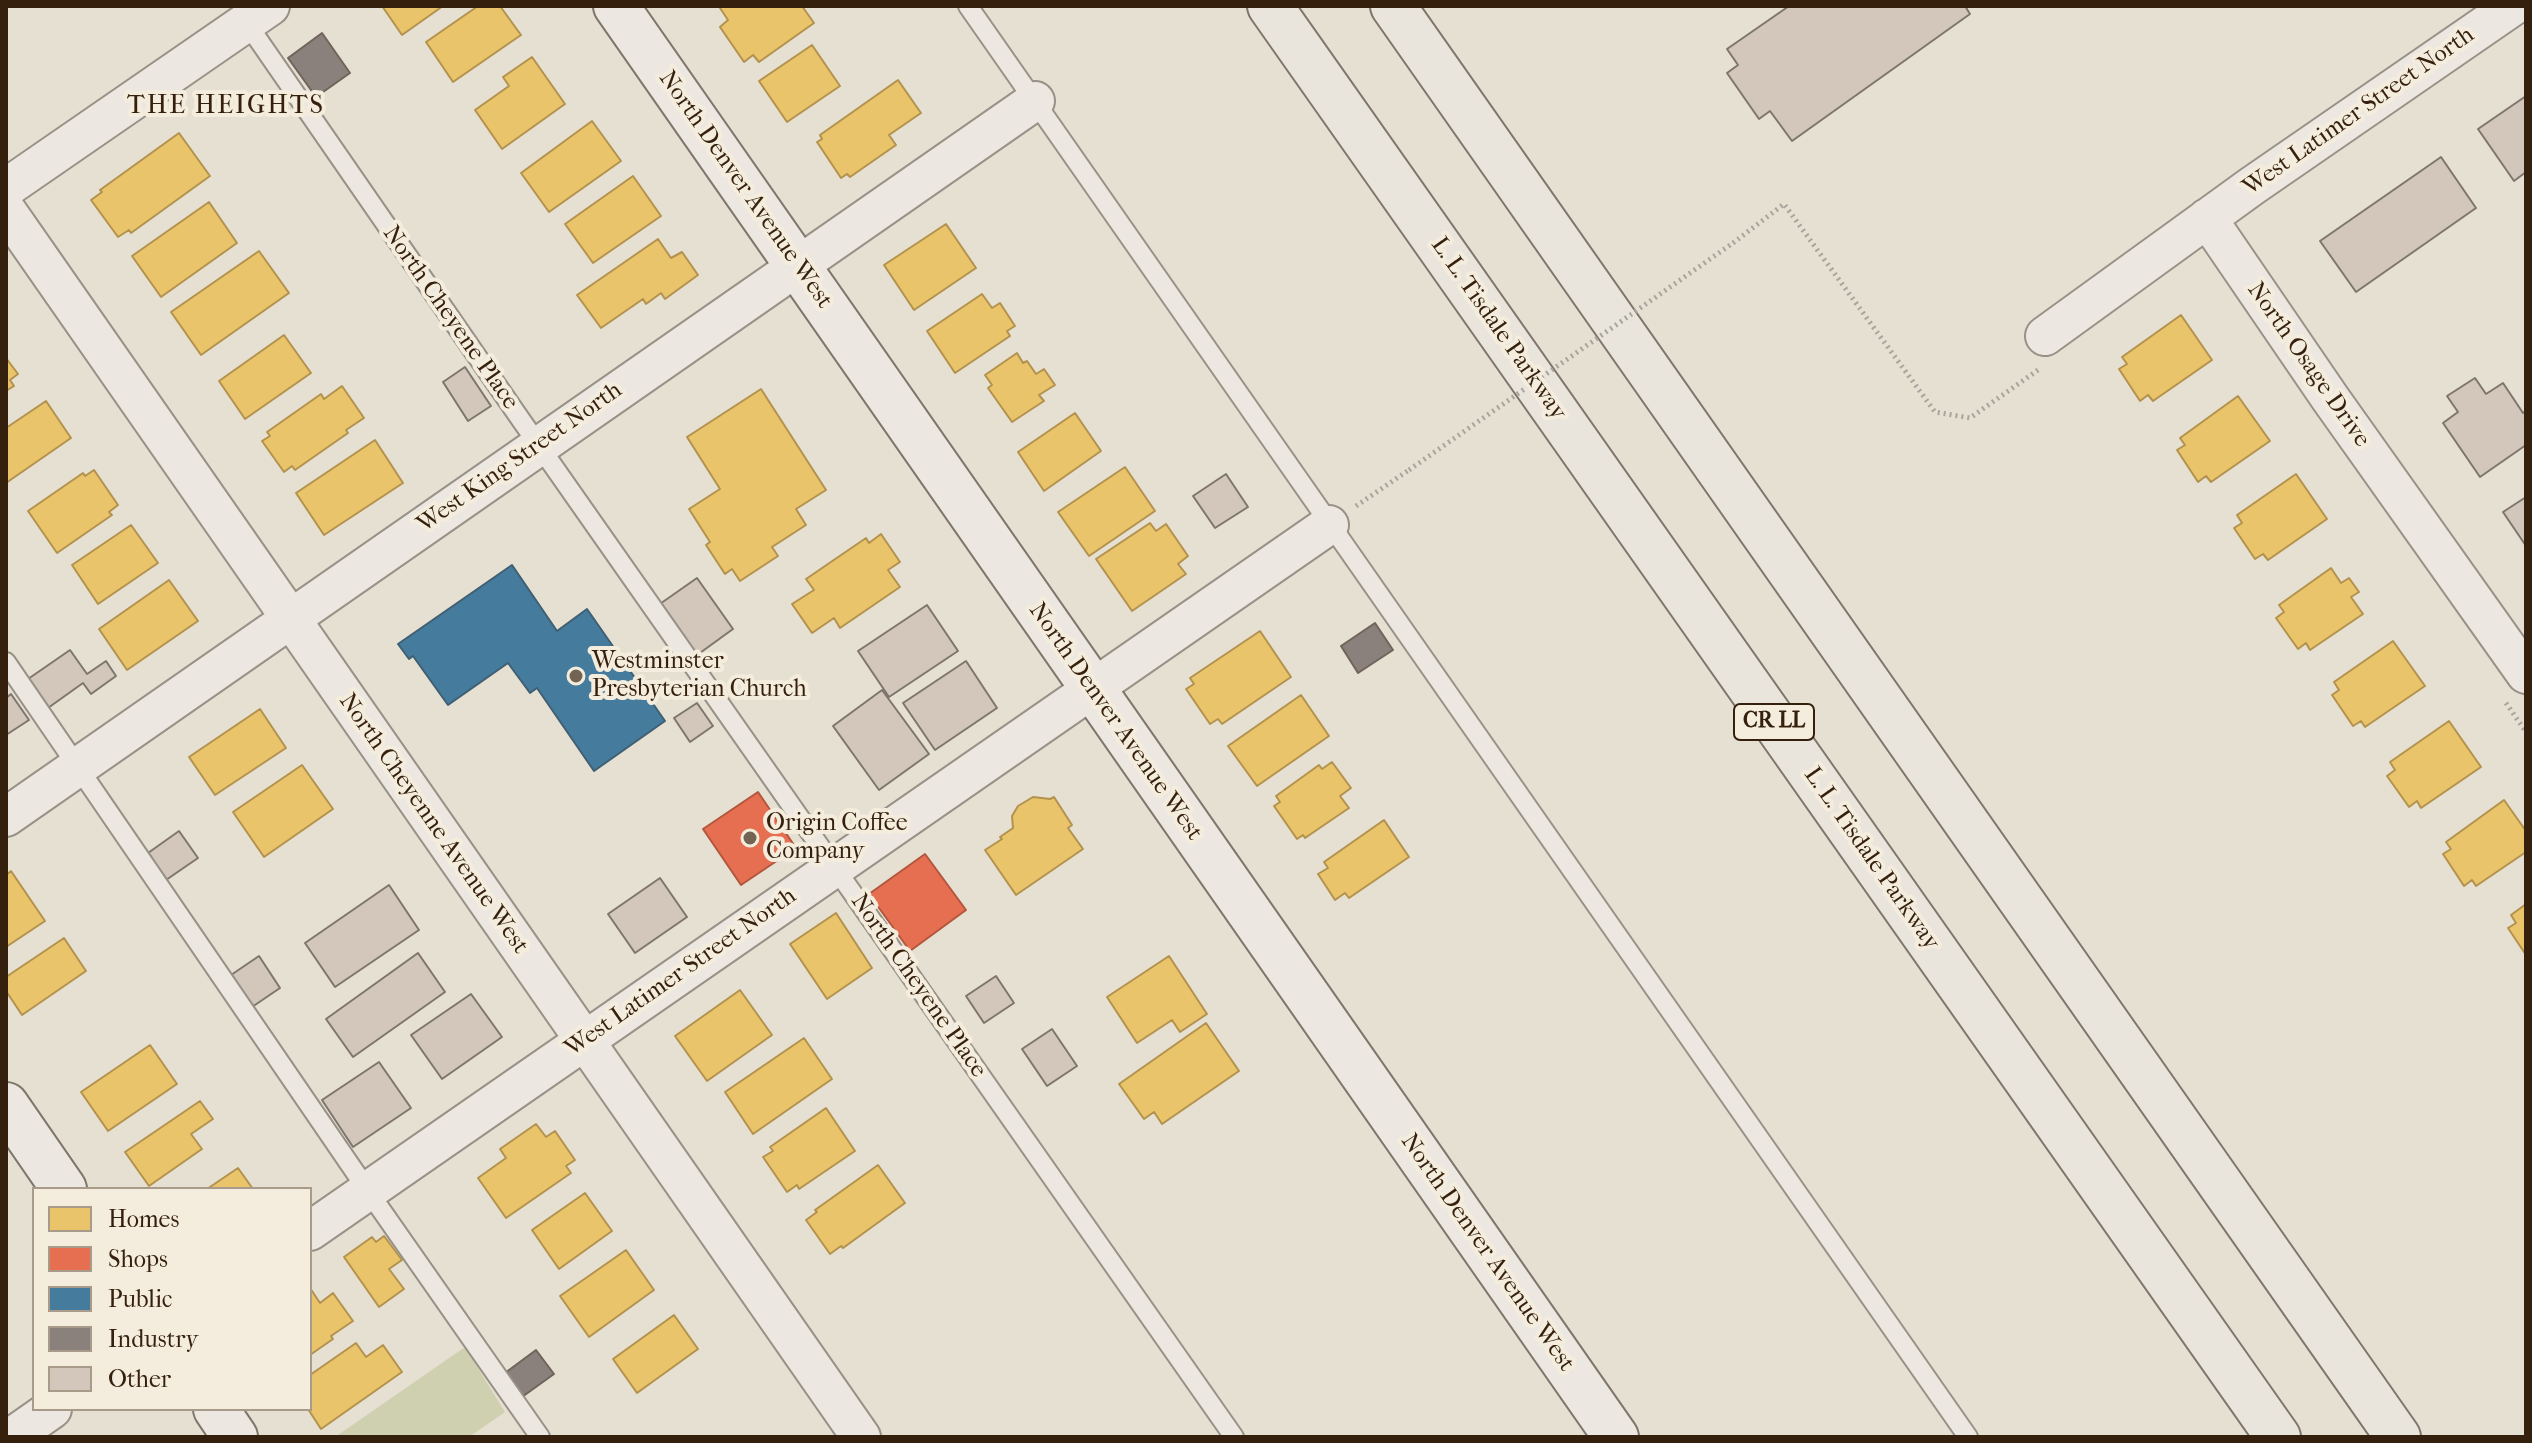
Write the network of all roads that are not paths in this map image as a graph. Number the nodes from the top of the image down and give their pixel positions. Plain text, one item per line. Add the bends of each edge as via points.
1 (616, 6) edge
2 (968, 6) edge
3 (1270, 6) edge
4 (1393, 6) edge
5 (2513, 6) edge
6 (258, 14) edge
7 (1035, 101) junction
8 (6, 188) edge
9 (6, 210) edge
10 (2207, 218) junction
11 (798, 267) junction
12 (2047, 350) road end
13 (538, 445) junction
14 (1340, 517) junction
15 (290, 617) junction
16 (6, 662) edge
17 (2526, 674) edge
18 (1091, 689) junction
19 (78, 766) junction
20 (6, 817) edge
21 (835, 867) junction
22 (584, 1041) junction
23 (6, 1105) edge
24 (63, 1187) edge
25 (368, 1191) junction
26 (312, 1230) edge
27 (49, 1411) edge
28 (217, 1411) edge
29 (12, 1437) edge
30 (235, 1437) edge
31 (540, 1437) edge
32 (861, 1437) edge
33 (1234, 1437) edge
34 (1616, 1437) edge
35 (1968, 1437) edge
36 (2278, 1437) edge
37 (2398, 1437) edge

1 - 11 street, North Denver Avenue West
2 - 7 lane
3 - 36 highway, L. L. Tisdale Parkway / CR LL
4 - 37 highway
5 - 10 street, West Latimer Street North
6 - 8 street
6 - 13 lane, North Cheyene Place
7 - 11 street, West King Street North
7 - 14 lane
9 - 15 street, North Cheyenne Avenue West
10 - 12 street
10 - 17 street, North Osage Drive
11 - 13 street, West King Street North
11 - 18 street, North Denver Avenue West
13 - 15 street, West King Street North
13 - 21 lane, North Cheyene Place
14 - 18 street, West Latimer Street North
14 - 35 lane
15 - 19 street, West King Street North
15 - 22 street, North Cheyenne Avenue West
16 - 19 lane
18 - 21 street, West Latimer Street North
18 - 34 street, North Denver Avenue West
19 - 20 street, West King Street North
19 - 25 lane
21 - 22 street, West Latimer Street North
21 - 33 lane, North Cheyene Place
22 - 25 street, West Latimer Street North
22 - 32 street, North Cheyenne Avenue West
23 - 24 street
25 - 26 street, West Latimer Street North
25 - 31 lane
27 - 29 street
28 - 30 street

